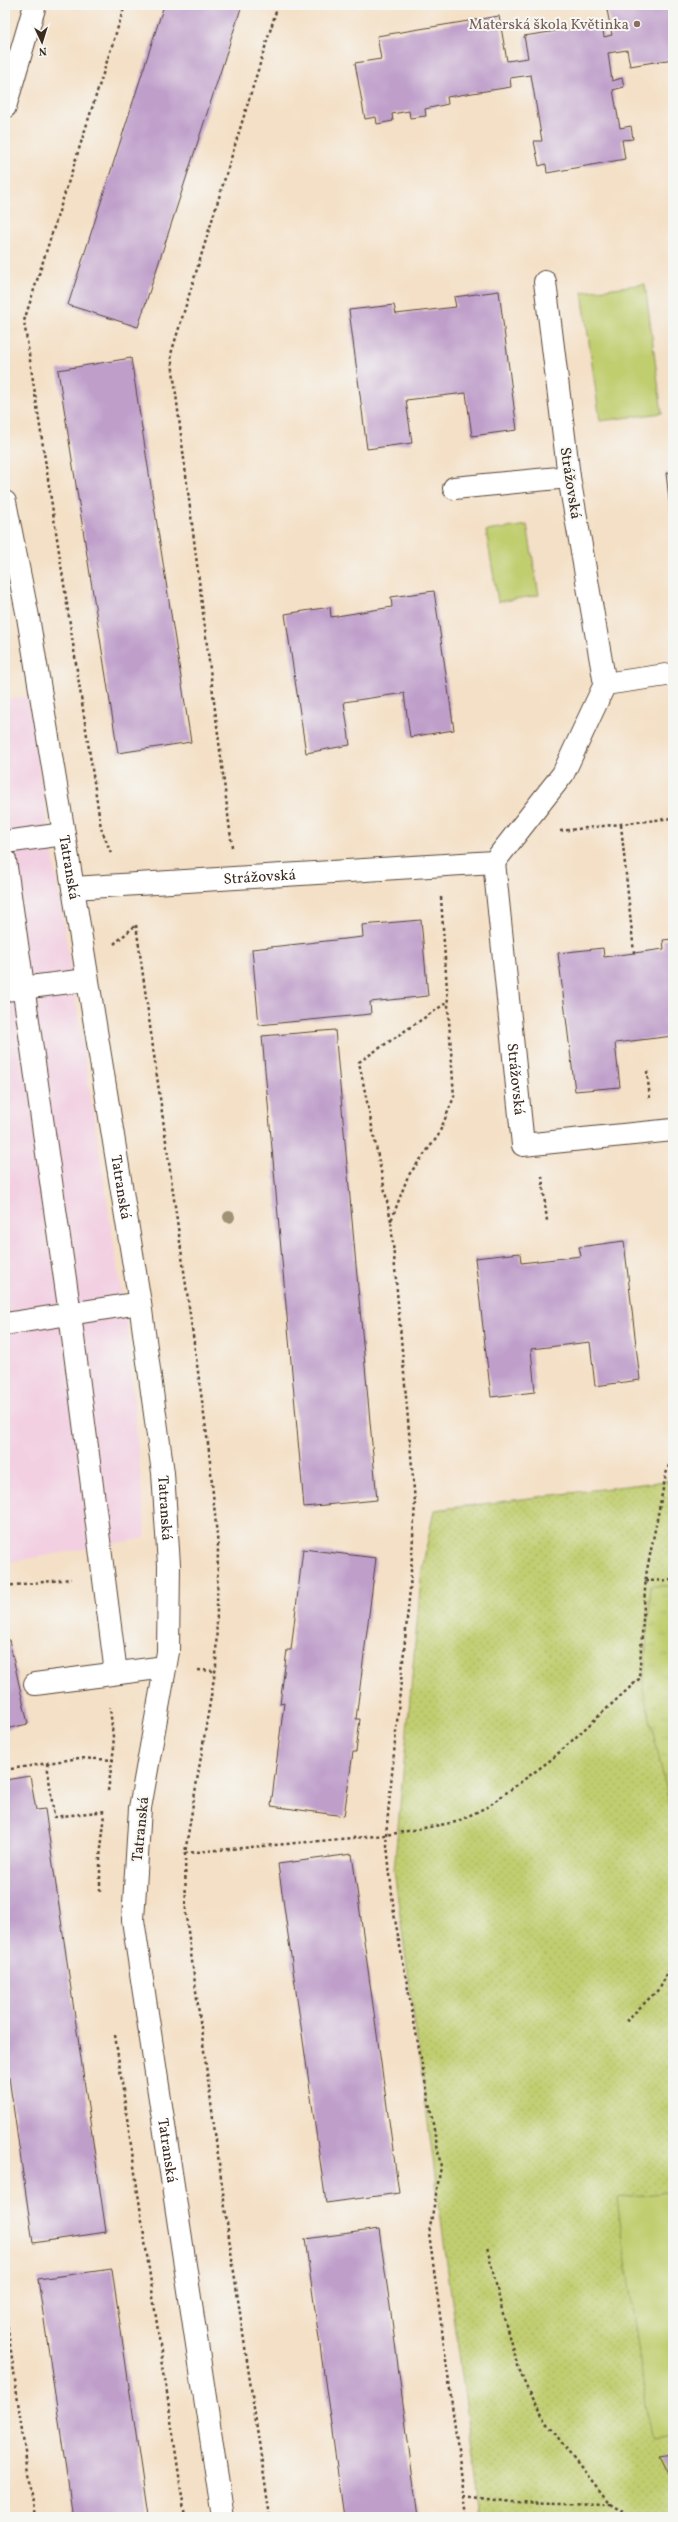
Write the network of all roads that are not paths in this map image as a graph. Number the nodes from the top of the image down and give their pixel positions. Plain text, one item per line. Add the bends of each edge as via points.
1 (35, 5) edge
2 (5, 107) edge
3 (545, 282) dead end
4 (569, 477) junction
5 (454, 488) dead end
6 (5, 504) edge
7 (673, 674) edge
8 (605, 684) junction
9 (64, 834) junction
10 (5, 842) edge
11 (5, 860) edge
12 (494, 862) junction
13 (73, 888) junction
14 (87, 980) junction
15 (14, 988) edge
16 (673, 1130) edge
17 (140, 1303) junction
18 (70, 1314) junction
19 (5, 1324) edge
20 (165, 1667) junction
21 (116, 1673) junction
22 (35, 1684) dead end
23 (223, 2517) edge

1 - 2 street
3 - 4 street, Strážovská
4 - 5 street
4 - 8 street, Strážovská
6 - 9 street, Tatranská via 28,617
7 - 8 street
8 - 12 street via 563,774
9 - 10 street
9 - 13 street, Tatranská
11 - 15 street
12 - 13 street, Strážovská
12 - 16 street, Strážovská via 523,1145
13 - 14 street, Tatranská
14 - 15 street
14 - 17 street, Tatranská
15 - 18 street
17 - 18 street
17 - 20 street, Tatranská via 163,1473 169,1558 168,1652
18 - 19 street
18 - 21 street
20 - 21 street
20 - 23 street, Tatranská via 140,1808 133,1920
21 - 22 street

